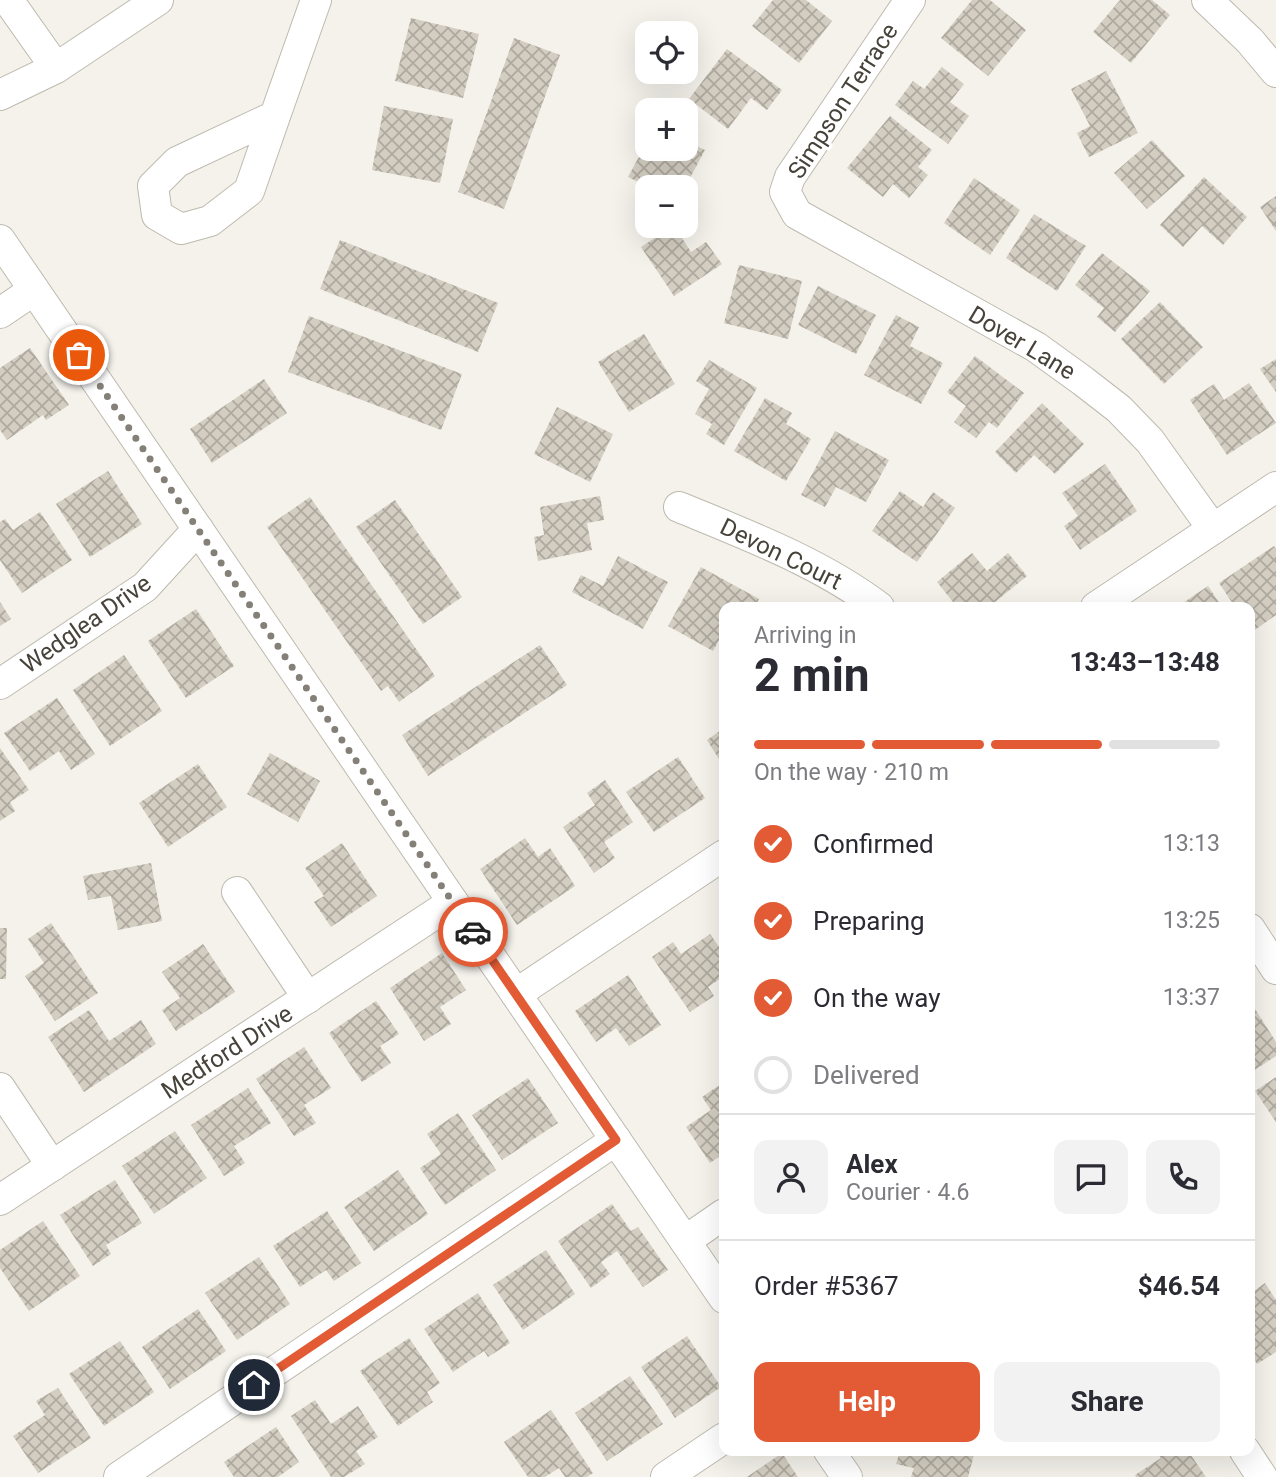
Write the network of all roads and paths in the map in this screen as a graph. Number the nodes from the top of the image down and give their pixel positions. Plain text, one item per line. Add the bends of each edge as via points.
1 (8, 0) edge
2 (158, 0) edge
3 (316, 0) edge
4 (910, 0) edge
5 (1207, 0) edge
6 (56, 68) junction
7 (1276, 72) edge
8 (0, 96) edge
9 (275, 116) dead end
10 (790, 205) joint
11 (0, 240) edge
12 (34, 290) junction
13 (0, 313) edge
14 (1276, 487) edge
15 (679, 507) dead end
16 (198, 529) junction
17 (1213, 529) junction
18 (871, 602) edge
19 (1104, 602) edge
20 (0, 684) edge
21 (719, 858) edge
22 (237, 892) dead end
23 (453, 902) junction
24 (1255, 937) edge
25 (1276, 969) edge
26 (516, 994) junction
27 (308, 998) junction
28 (0, 1088) edge
29 (616, 1140) junction
30 (52, 1166) junction
31 (0, 1200) edge
32 (719, 1217) edge
33 (685, 1241) junction
34 (719, 1291) edge
35 (719, 1441) edge
36 (832, 1456) edge
37 (1248, 1456) edge
38 (119, 1477) edge
39 (666, 1477) edge
40 (847, 1477) edge
41 (1262, 1477) edge

1 - 6 street
2 - 6 street
3 - 9 street
4 - 10 street, Simpson Terrace via 790,177 785,192
5 - 7 street
6 - 8 street
10 - 17 street, Dover Lane via 797,214 1036,347 1083,381 1150,441
11 - 12 street
12 - 13 street
12 - 16 street
14 - 17 street
15 - 18 street, Devon Court via 816,567
16 - 20 street, Wedglea Drive via 145,587
16 - 23 street
17 - 19 street
21 - 26 street
22 - 27 street
23 - 26 street
23 - 27 street, Medford Drive
24 - 25 street
26 - 29 street
27 - 30 street, Medford Drive
28 - 30 street
29 - 33 street
29 - 38 street
30 - 31 street, Medford Drive
32 - 33 street
33 - 34 street
35 - 39 street
36 - 40 street
37 - 41 street

